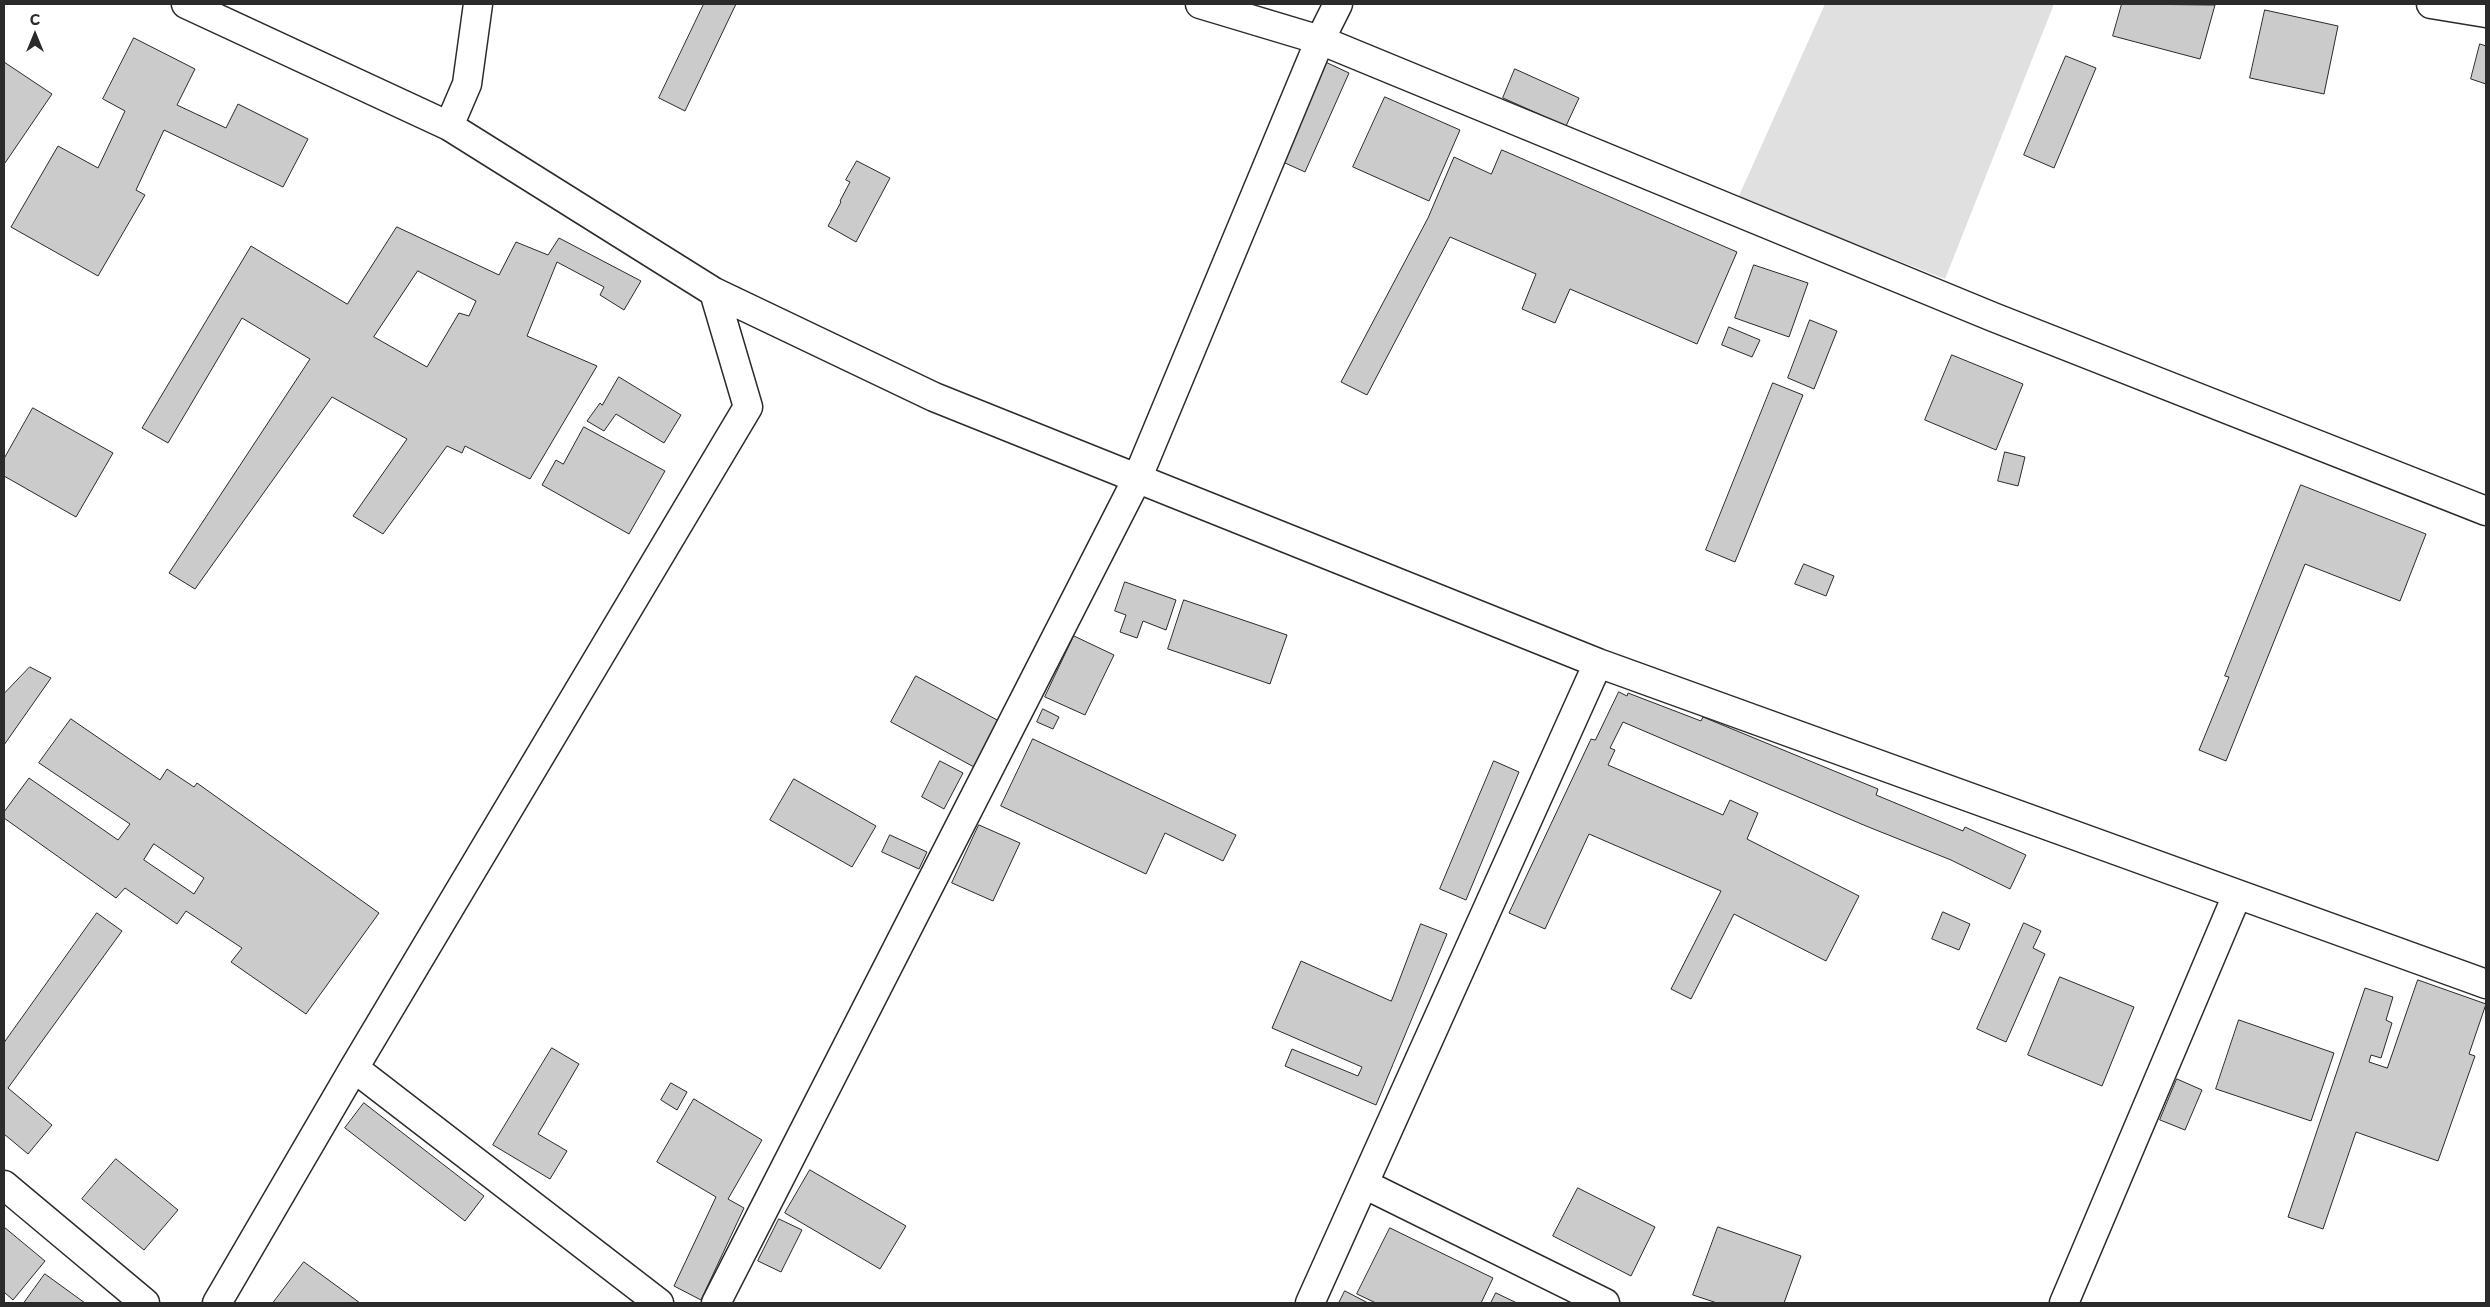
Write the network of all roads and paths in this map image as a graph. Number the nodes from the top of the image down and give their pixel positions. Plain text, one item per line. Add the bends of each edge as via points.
1 (186, 4) edge
2 (478, 4) edge
3 (1200, 4) edge
4 (1338, 4) edge
5 (2431, 4) edge
6 (2486, 13) edge
7 (1320, 40) junction
8 (449, 126) junction
9 (714, 292) junction
10 (1137, 479) junction
11 (2486, 511) edge
12 (1598, 662) junction
13 (2238, 895) junction
14 (2486, 984) edge
15 (354, 1068) junction
16 (1364, 1184) junction
17 (4, 1185) edge
18 (146, 1303) edge
19 (217, 1303) edge
20 (660, 1303) edge
21 (716, 1303) edge
22 (1310, 1303) edge
23 (1606, 1303) edge
24 (2064, 1303) edge

1 - 8 street
2 - 8 street via 467,84
3 - 7 street
4 - 7 street
5 - 6 street
7 - 10 street
7 - 11 street via 2002,321
8 - 9 street
9 - 10 street via 934,397
9 - 15 street via 748,407
10 - 12 street
10 - 21 street
12 - 13 street
12 - 16 street
13 - 14 street
13 - 24 street
15 - 19 street
15 - 20 street
16 - 22 street
16 - 23 street
17 - 18 street

